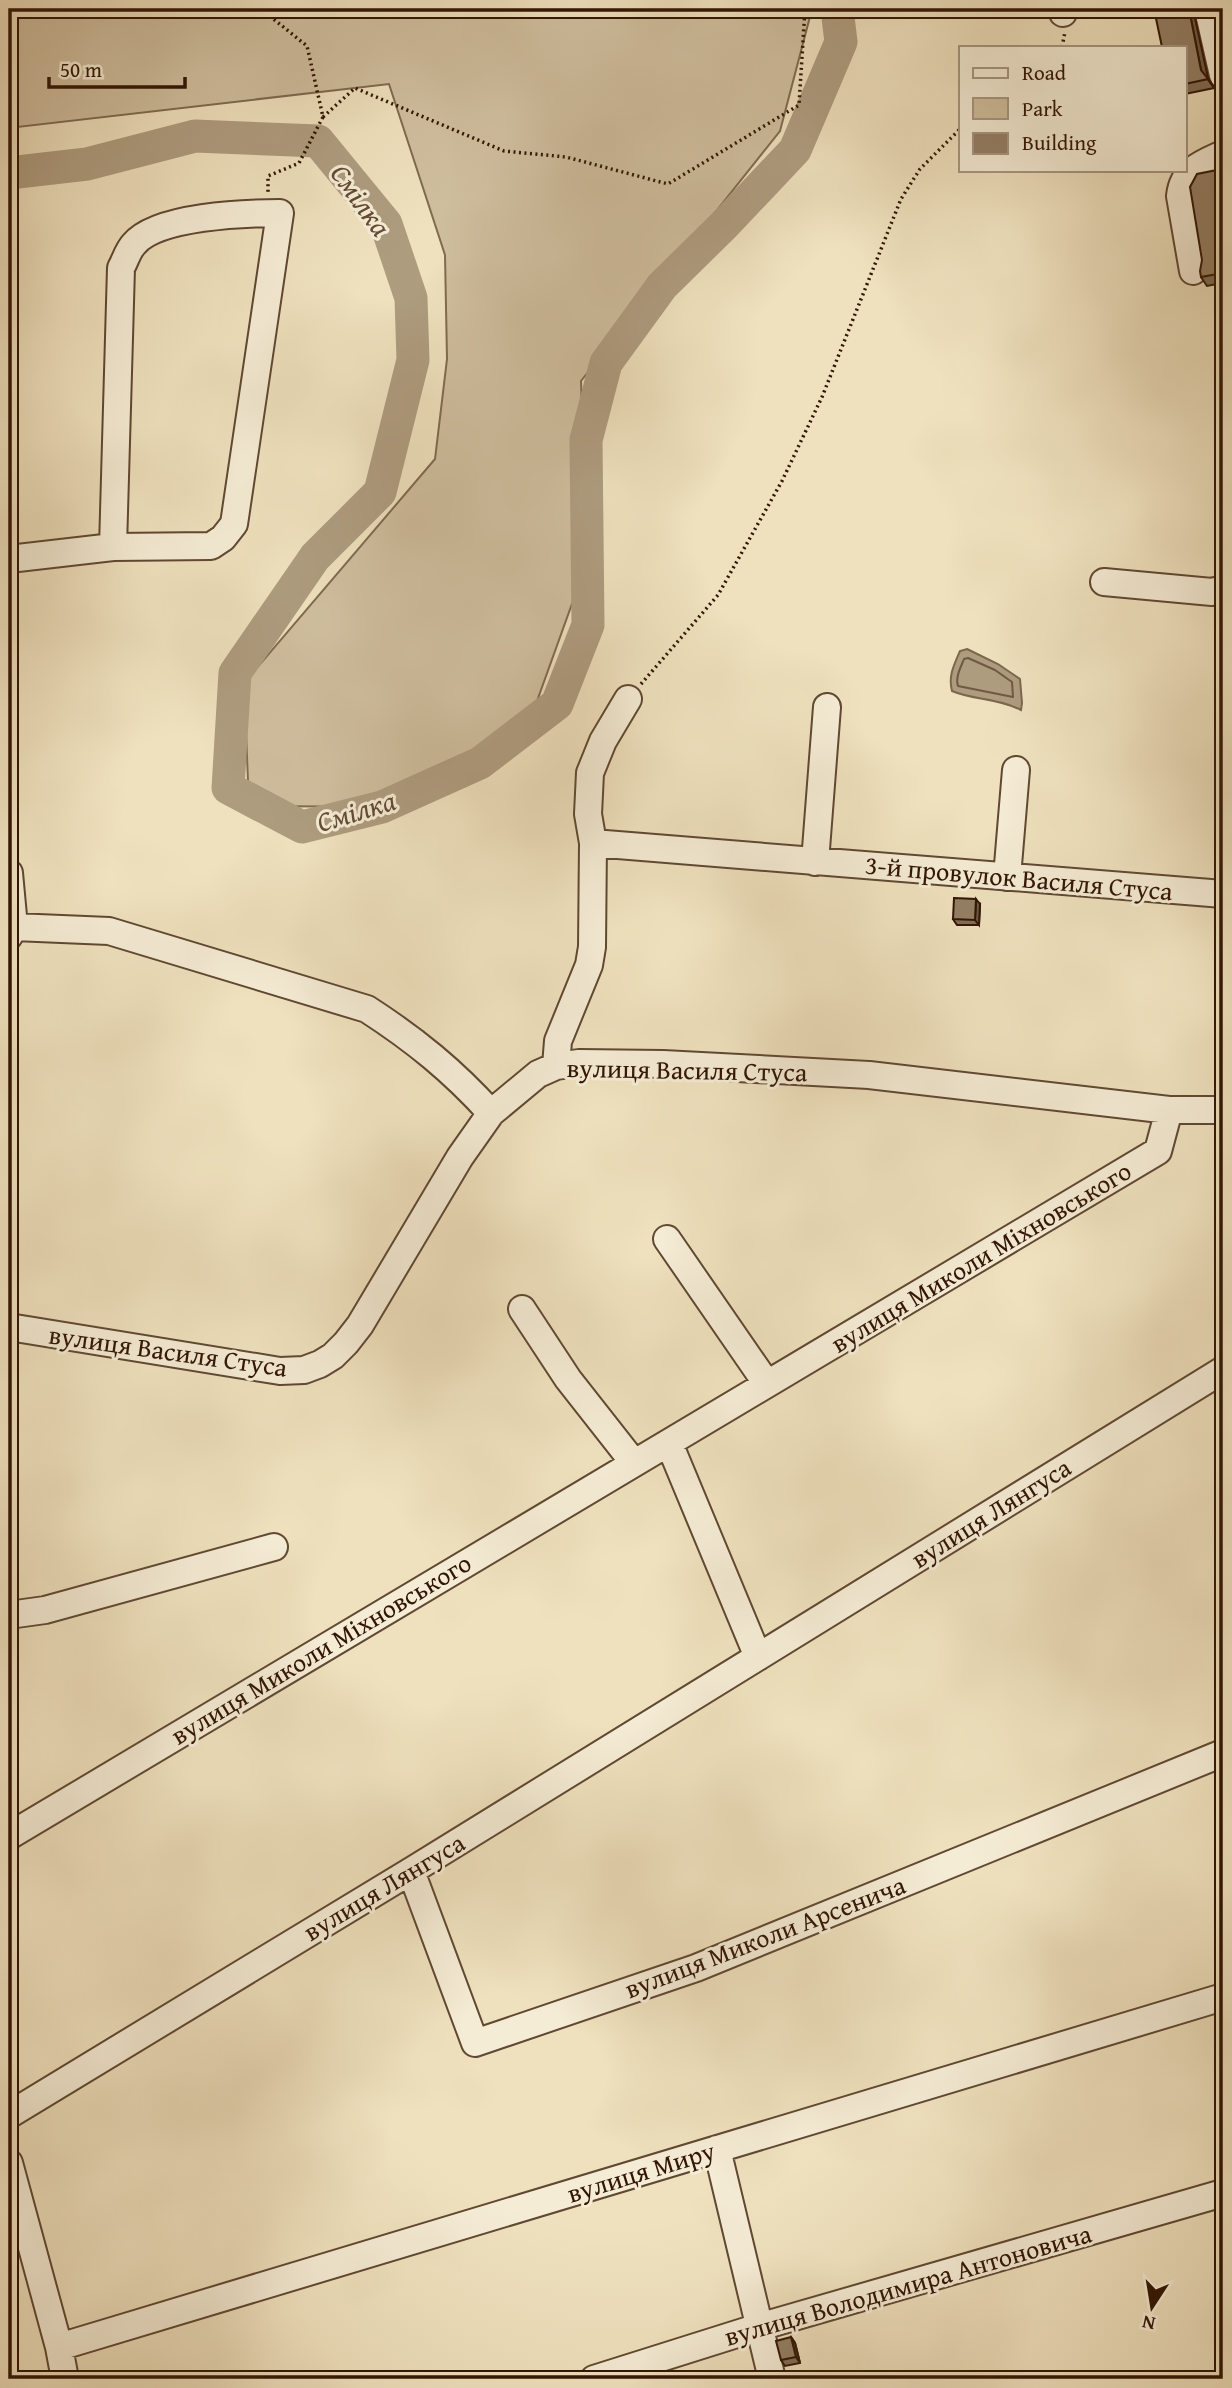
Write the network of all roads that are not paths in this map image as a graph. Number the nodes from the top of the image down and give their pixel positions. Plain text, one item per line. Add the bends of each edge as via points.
1 (1208, 9) edge
2 (1223, 75) edge
3 (1223, 155) edge
4 (1193, 271) dead end
5 (113, 547) junction
6 (9, 559) edge
7 (1104, 582) dead end
8 (1223, 589) edge
9 (628, 699) road end
10 (827, 707) dead end
11 (1016, 770) dead end
12 (593, 843) junction
13 (816, 862) junction
14 (9, 873) edge
15 (1007, 877) junction
16 (1223, 894) edge
17 (11, 932) edge
18 (556, 1066) junction
19 (1169, 1110) junction
20 (1223, 1110) edge
21 (491, 1113) junction
22 (667, 1239) dead end
23 (522, 1309) dead end
24 (9, 1327) edge
25 (1223, 1370) edge
26 (767, 1384) junction
27 (669, 1443) junction
28 (634, 1463) junction
29 (274, 1547) dead end
30 (9, 1615) edge
31 (758, 1657) junction
32 (1223, 1753) edge
33 (9, 1836) edge
34 (411, 1871) junction
35 (1223, 1997) edge
36 (9, 2115) edge
37 (717, 2149) junction
38 (9, 2163) edge
39 (1223, 2193) edge
40 (759, 2327) junction
41 (59, 2347) junction
42 (65, 2379) edge
43 (594, 2379) edge
44 (772, 2379) edge

1 - 2 street
3 - 4 street via 1194,167 1181,186
5 - 5 street via 211,546 234,524 279,213 231,213 150,231 134,244 121,268
5 - 6 street
7 - 8 street via 1212,592
9 - 12 street via 590,773 588,814
10 - 13 street
11 - 15 street
12 - 13 street, 3-й провулок Василя Стуса
12 - 18 street via 592,947 558,1041
13 - 15 street, 3-й провулок Василя Стуса
14 - 17 street
15 - 16 street, 3-й провулок Василя Стуса
17 - 21 street via 109,932 367,1009 460,1078
18 - 19 street, вулиця Василя Стуса via 663,1064 869,1075
18 - 21 street, вулиця Василя Стуса via 527,1082
19 - 20 street, вулиця Василя Стуса
19 - 26 street, вулиця Миколи Міхновського via 1158,1151
21 - 24 street, вулиця Василя Стуса via 360,1325 320,1364 279,1371
22 - 26 street
23 - 28 street via 568,1379
25 - 31 street, вулиця Лянгуса
26 - 27 street, вулиця Миколи Міхновського
27 - 28 street, вулиця Миколи Міхновського
27 - 31 street
28 - 33 street, вулиця Миколи Міхновського
29 - 30 street via 44,1610
31 - 34 street, вулиця Лянгуса
32 - 34 street, вулиця Миколи Арсенича via 696,1968 475,2043
34 - 36 street, вулиця Лянгуса
35 - 37 street, вулиця Миру
37 - 40 street
37 - 41 street, вулиця Миру
38 - 41 street
39 - 40 street, вулиця Володимира Антоновича
40 - 43 street, вулиця Володимира Антоновича
40 - 44 street
41 - 42 street

